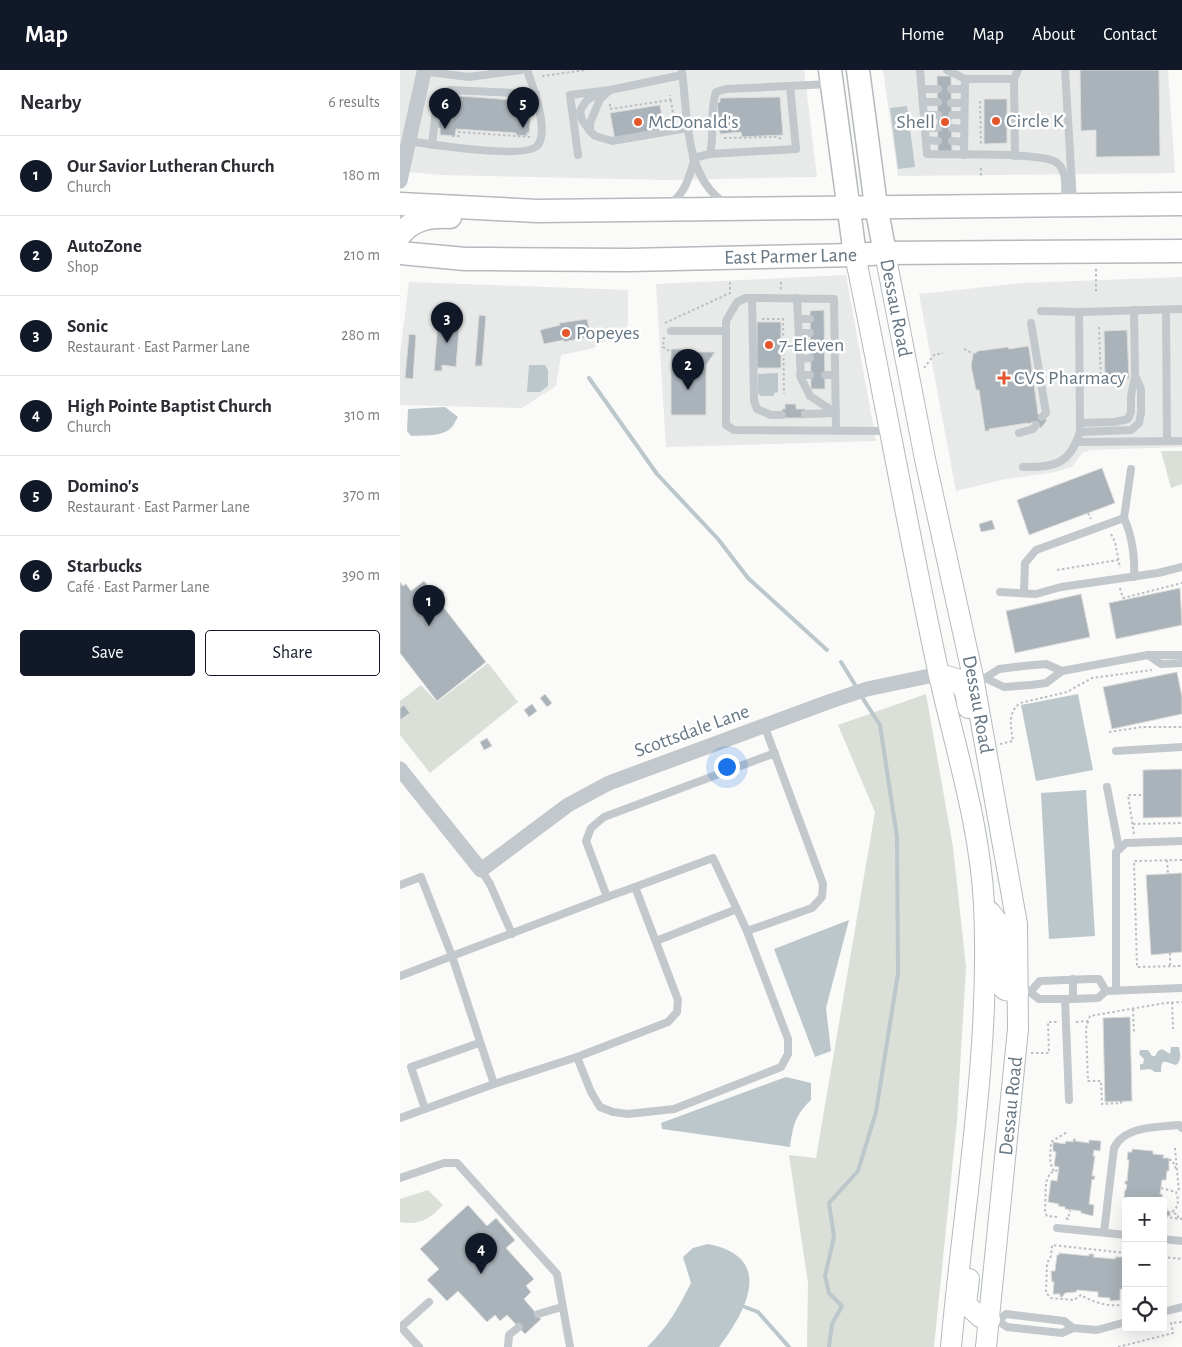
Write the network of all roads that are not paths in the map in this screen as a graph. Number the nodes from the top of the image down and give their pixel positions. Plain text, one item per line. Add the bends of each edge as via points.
1 (520, 70) edge
2 (527, 70) edge
3 (858, 70) edge
4 (920, 70) edge
5 (947, 70) edge
6 (1018, 70) edge
7 (1065, 70) edge
8 (422, 71) edge
9 (682, 72) edge
10 (831, 77) edge
11 (965, 79) junction
12 (1014, 79) junction
13 (790, 86) junction
14 (922, 89) junction
15 (938, 89) dead end
16 (951, 89) dead end
17 (965, 89) junction
18 (607, 92) junction
19 (536, 94) junction
20 (923, 102) junction
21 (938, 102) dead end
22 (964, 102) junction
23 (951, 103) dead end
24 (924, 115) junction
25 (938, 115) dead end
26 (952, 116) dead end
27 (964, 116) junction
28 (688, 128) junction
29 (925, 128) junction
30 (938, 128) dead end
31 (952, 128) dead end
32 (964, 129) junction
33 (590, 131) junction
34 (926, 140) junction
35 (408, 141) junction
36 (938, 141) dead end
37 (952, 141) dead end
38 (964, 142) junction
39 (432, 145) junction
40 (710, 154) junction
41 (578, 155) dead end
42 (964, 155) junction
43 (1015, 156) junction
44 (694, 159) junction
45 (400, 181) edge
46 (400, 204) edge
47 (1069, 204) junction
48 (1182, 204) edge
49 (876, 206) junction
50 (848, 207) junction
51 (734, 209) junction
52 (663, 210) junction
53 (550, 211) junction
54 (400, 236) edge
55 (1182, 251) edge
56 (400, 253) edge
57 (885, 253) junction
58 (855, 255) junction
59 (752, 298) junction
60 (797, 298) junction
61 (1182, 309) edge
62 (1041, 310) dead end
63 (1134, 310) junction
64 (1166, 310) junction
65 (1079, 312) junction
66 (798, 319) junction
67 (810, 319) dead end
68 (824, 319) dead end
69 (834, 319) junction
70 (1031, 323) dead end
71 (670, 331) dead end
72 (726, 331) junction
73 (834, 332) junction
74 (798, 333) junction
75 (810, 333) dead end
76 (824, 333) dead end
77 (799, 345) junction
78 (810, 345) dead end
79 (824, 346) dead end
80 (834, 346) junction
81 (800, 358) junction
82 (810, 358) dead end
83 (824, 359) dead end
84 (835, 359) junction
85 (800, 375) junction
86 (810, 375) dead end
87 (825, 375) dead end
88 (835, 375) junction
89 (1135, 375) junction
90 (836, 413) junction
91 (806, 414) dead end
92 (782, 415) dead end
93 (1042, 417) dead end
94 (1036, 425) dead end
95 (1080, 428) junction
96 (836, 431) junction
97 (891, 432) junction
98 (1019, 433) dead end
99 (1167, 441) junction
100 (1182, 441) edge
101 (1076, 442) junction
102 (1023, 466) dead end
103 (1131, 470) dead end
104 (1124, 518) junction
105 (1182, 567) edge
106 (1134, 577) junction
107 (1000, 592) dead end
108 (1024, 593) junction
109 (926, 608) junction
110 (1148, 655) junction
111 (1182, 655) edge
112 (1182, 663) edge
113 (1062, 671) junction
114 (929, 676) junction
115 (979, 678) junction
116 (764, 725) junction
117 (993, 746) junction
118 (1182, 747) edge
119 (1116, 752) dead end
120 (774, 753) junction
121 (400, 768) edge
122 (1107, 787) dead end
123 (1182, 841) edge
124 (1119, 849) junction
125 (480, 870) junction
126 (400, 885) edge
127 (635, 887) junction
128 (607, 897) junction
129 (984, 902) junction
130 (736, 909) junction
131 (747, 931) junction
132 (512, 934) junction
133 (656, 942) junction
134 (452, 956) junction
135 (400, 976) edge
136 (1073, 980) junction
137 (1182, 988) edge
138 (1116, 990) junction
139 (1106, 991) junction
140 (1024, 992) junction
141 (1069, 999) junction
142 (479, 1043) junction
143 (577, 1057) junction
144 (494, 1084) junction
145 (1069, 1100) dead end
146 (425, 1109) junction
147 (400, 1118) edge
148 (1182, 1128) edge
149 (400, 1178) edge
150 (1056, 1228) dead end
151 (1104, 1232) junction
152 (1122, 1234) edge
153 (963, 1236) junction
154 (1167, 1239) edge
155 (1182, 1241) edge
156 (429, 1302) dead end
157 (955, 1305) junction
158 (562, 1307) junction
159 (1182, 1307) edge
160 (1167, 1311) edge
161 (538, 1314) dead end
162 (994, 1320) junction
163 (1122, 1323) edge
164 (400, 1326) edge
165 (519, 1328) dead end
166 (1073, 1328) junction
167 (419, 1347) edge
168 (508, 1347) edge
169 (570, 1347) edge
170 (951, 1347) edge
171 (976, 1347) edge
172 (986, 1347) edge

1 - 8 lane via 469,77
2 - 19 lane
3 - 49 main road, Dessau Road
4 - 14 lane
5 - 11 lane
6 - 12 lane
7 - 47 lane
8 - 35 street
9 - 18 lane
9 - 28 lane
10 - 13 lane
10 - 50 main road, Dessau Road
11 - 12 lane
11 - 17 lane
12 - 43 lane
13 - 40 lane via 716,92 712,103 713,142
13 - 40 lane via 796,149
14 - 15 lane
14 - 20 lane
16 - 17 lane
17 - 22 lane
18 - 33 lane via 600,99 590,122
18 - 33 lane via 592,97 580,111
18 - 41 lane via 570,96
19 - 39 lane via 450,90 442,93 437,101
19 - 39 lane via 541,121 540,138 532,149 487,150
20 - 21 lane
20 - 24 lane
22 - 23 lane
22 - 27 lane
24 - 25 lane
24 - 29 lane
26 - 27 lane
27 - 32 lane
28 - 33 lane via 612,141
28 - 44 lane
29 - 30 lane
29 - 34 lane
31 - 32 lane
32 - 38 lane
34 - 36 lane
34 - 42 lane via 927,154
35 - 39 lane
35 - 45 street
37 - 38 lane
38 - 42 lane
40 - 44 lane
42 - 43 lane
43 - 47 lane via 1056,162 1063,173
44 - 51 lane via 714,196
44 - 52 lane via 688,182 678,198
46 - 53 main road
47 - 48 main road
47 - 49 main road
49 - 50 main road
49 - 57 main road, Dessau Road
50 - 51 main road
50 - 58 main road, Dessau Road
51 - 52 main road
52 - 53 main road
53 - 54 main road via 536,220 524,222 429,217 413,224
55 - 57 main road, East Parmer Lane
56 - 58 main road, East Parmer Lane via 465,259 628,260
57 - 58 main road, East Parmer Lane
57 - 115 main road, Dessau Road via 925,459
58 - 97 main road, Dessau Road
59 - 60 lane
59 - 72 lane via 737,302 726,321
59 - 92 lane via 754,401 757,409 771,415
60 - 66 lane
60 - 69 lane via 834,299
61 - 64 lane
62 - 65 lane
63 - 64 lane
63 - 65 lane
63 - 89 lane
64 - 99 lane
65 - 95 lane
66 - 67 lane
66 - 74 lane
68 - 69 lane
69 - 73 lane
70 - 93 lane via 1046,413
71 - 72 lane
72 - 96 lane via 726,425 734,430
73 - 76 lane
73 - 80 lane
74 - 75 lane
74 - 77 lane
77 - 78 lane
77 - 81 lane
79 - 80 lane
80 - 84 lane
81 - 82 lane
81 - 85 lane
83 - 84 lane
84 - 88 lane
85 - 86 lane
85 - 90 lane via 810,396
87 - 88 lane
88 - 90 lane
89 - 95 lane via 1128,419
89 - 95 lane via 1141,389 1139,423 1131,430
90 - 91 lane
90 - 96 lane
94 - 98 lane
95 - 101 lane
96 - 97 lane
97 - 109 main road, Dessau Road
99 - 100 lane
99 - 101 lane
101 - 102 lane via 1057,464
103 - 104 lane
104 - 106 lane via 1133,548
104 - 108 lane via 1036,550 1025,563
105 - 106 lane
106 - 108 lane via 1036,594
107 - 108 lane
109 - 114 main road, Dessau Road
109 - 115 main road via 940,628 948,660 956,669
110 - 111 lane
110 - 112 lane via 1161,664
110 - 113 lane
113 - 115 lane via 1046,664 999,668
113 - 115 lane via 1046,682 1031,686 1004,686
114 - 116 street, Scottsdale Lane via 867,689
114 - 117 main road via 957,679 965,692 974,733
114 - 129 main road, Dessau Road via 974,822
115 - 117 main road, Dessau Road
116 - 120 lane
116 - 125 street, Scottsdale Lane via 608,783 568,804
117 - 140 main road, Dessau Road via 998,814 1017,924
118 - 119 lane
120 - 128 lane via 604,817 591,828 586,841
120 - 131 lane via 823,884 822,897 812,908
121 - 125 street
122 - 124 lane
123 - 124 lane via 1126,843
124 - 138 lane via 1116,852
125 - 132 lane via 490,884
126 - 134 lane via 421,877
127 - 128 lane
127 - 130 lane via 713,858
127 - 133 lane
128 - 132 lane
129 - 140 main road via 997,921 1000,985 1005,990
129 - 153 main road, Dessau Road via 984,991 977,1106
130 - 131 lane
130 - 133 lane
131 - 143 lane via 788,1039 788,1054 781,1067 674,1109 628,1114 600,1107
132 - 134 lane
133 - 143 lane via 678,1000 677,1012 668,1022
134 - 135 lane
134 - 142 lane
136 - 139 lane via 1099,978
136 - 140 lane via 1040,981
136 - 141 lane
137 - 138 lane
138 - 139 lane
139 - 141 lane via 1098,998
140 - 141 lane via 1039,999
140 - 162 main road, Dessau Road via 1018,1029
141 - 145 lane
142 - 144 lane
142 - 146 lane via 411,1068
143 - 144 lane
144 - 146 lane
146 - 147 lane
148 - 151 lane via 1179,1125 1143,1128 1117,1141
149 - 158 lane via 444,1163 457,1163 557,1274
150 - 151 lane
151 - 152 lane
153 - 157 main road, Dessau Road
153 - 162 main road via 972,1247 966,1304 980,1316
154 - 155 lane
156 - 164 lane
157 - 170 main road, Dessau Road
157 - 171 main road via 978,1330
158 - 161 lane
158 - 169 lane
159 - 160 lane
162 - 166 lane via 1006,1327 1062,1333
162 - 166 lane via 1006,1314 1064,1321
162 - 172 main road, Dessau Road
163 - 166 lane via 1097,1330
164 - 167 lane
165 - 168 lane via 509,1335

